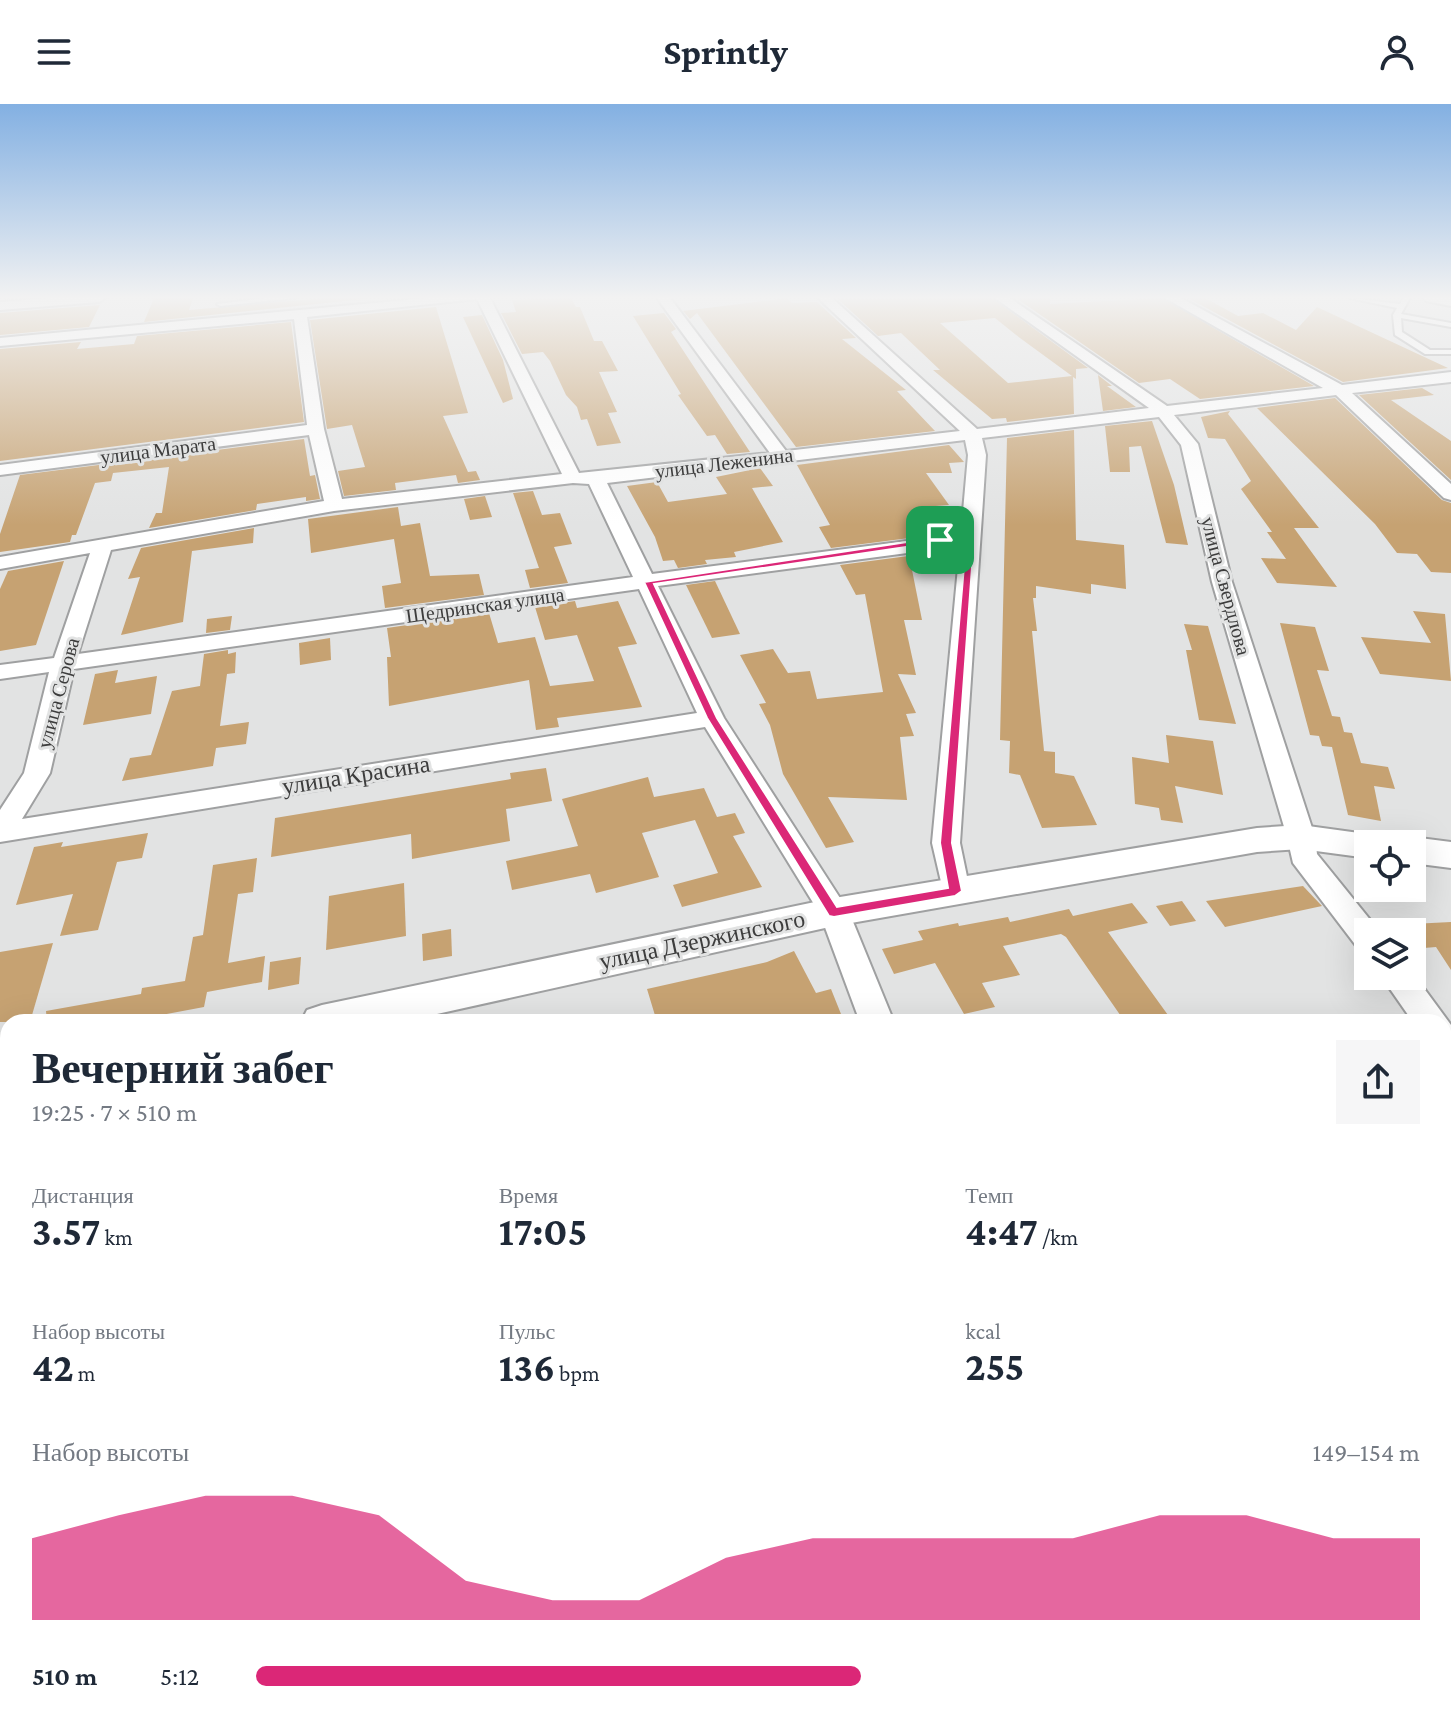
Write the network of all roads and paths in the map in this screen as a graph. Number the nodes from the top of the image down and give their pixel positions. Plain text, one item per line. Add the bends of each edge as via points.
1 (307, 374) edge
2 (525, 374) edge
3 (719, 374) edge
4 (907, 374) edge
5 (1109, 374) edge
6 (1309, 374) edge
7 (1451, 377) edge
8 (1339, 390) junction
9 (1163, 411) junction
10 (316, 429) junction
11 (972, 433) junction
12 (781, 456) junction
13 (0, 470) edge
14 (584, 478) junction
15 (1451, 494) edge
16 (334, 505) junction
17 (970, 540) junction
18 (102, 547) junction
19 (0, 563) edge
20 (649, 582) junction
21 (63, 664) junction
22 (0, 672) edge
23 (712, 718) junction
24 (0, 832) edge
25 (1301, 837) junction
26 (1354, 843) edge
27 (1426, 852) edge
28 (1451, 855) edge
29 (955, 891) junction
30 (834, 912) junction
31 (1354, 921) edge
32 (1408, 990) edge
33 (359, 1014) edge
34 (874, 1014) edge
35 (1426, 1014) edge

1 - 10 street
2 - 14 street
3 - 12 street
4 - 11 street
5 - 9 street, улица Свердлова
6 - 8 street
7 - 8 street, улица Леженина
8 - 9 street, улица Леженина
8 - 15 street
9 - 11 street, улица Леженина
9 - 25 street, улица Свердлова via 1189,444 1222,582
10 - 13 street, улица Марата
10 - 16 street
11 - 12 street, улица Леженина
11 - 17 street via 977,455
12 - 14 street, улица Леженина
14 - 16 street, улица Леженина
14 - 20 street
16 - 18 street, улица Леженина
17 - 20 street, Щедринская улица
17 - 29 street via 946,843
18 - 19 street, улица Леженина
18 - 21 street, улица Серова
20 - 21 street, Щедринская улица
20 - 23 street
21 - 22 street, Щедринская улица
21 - 24 street, улица Серова via 37,773
23 - 24 street, улица Красина
23 - 30 street
25 - 26 street, улица Дзержинского
25 - 29 street, улица Дзержинского
25 - 31 street, улица Свердлова via 1303,856
27 - 28 street
29 - 30 street, улица Дзержинского
30 - 33 street, улица Дзержинского
30 - 34 street
32 - 35 street

